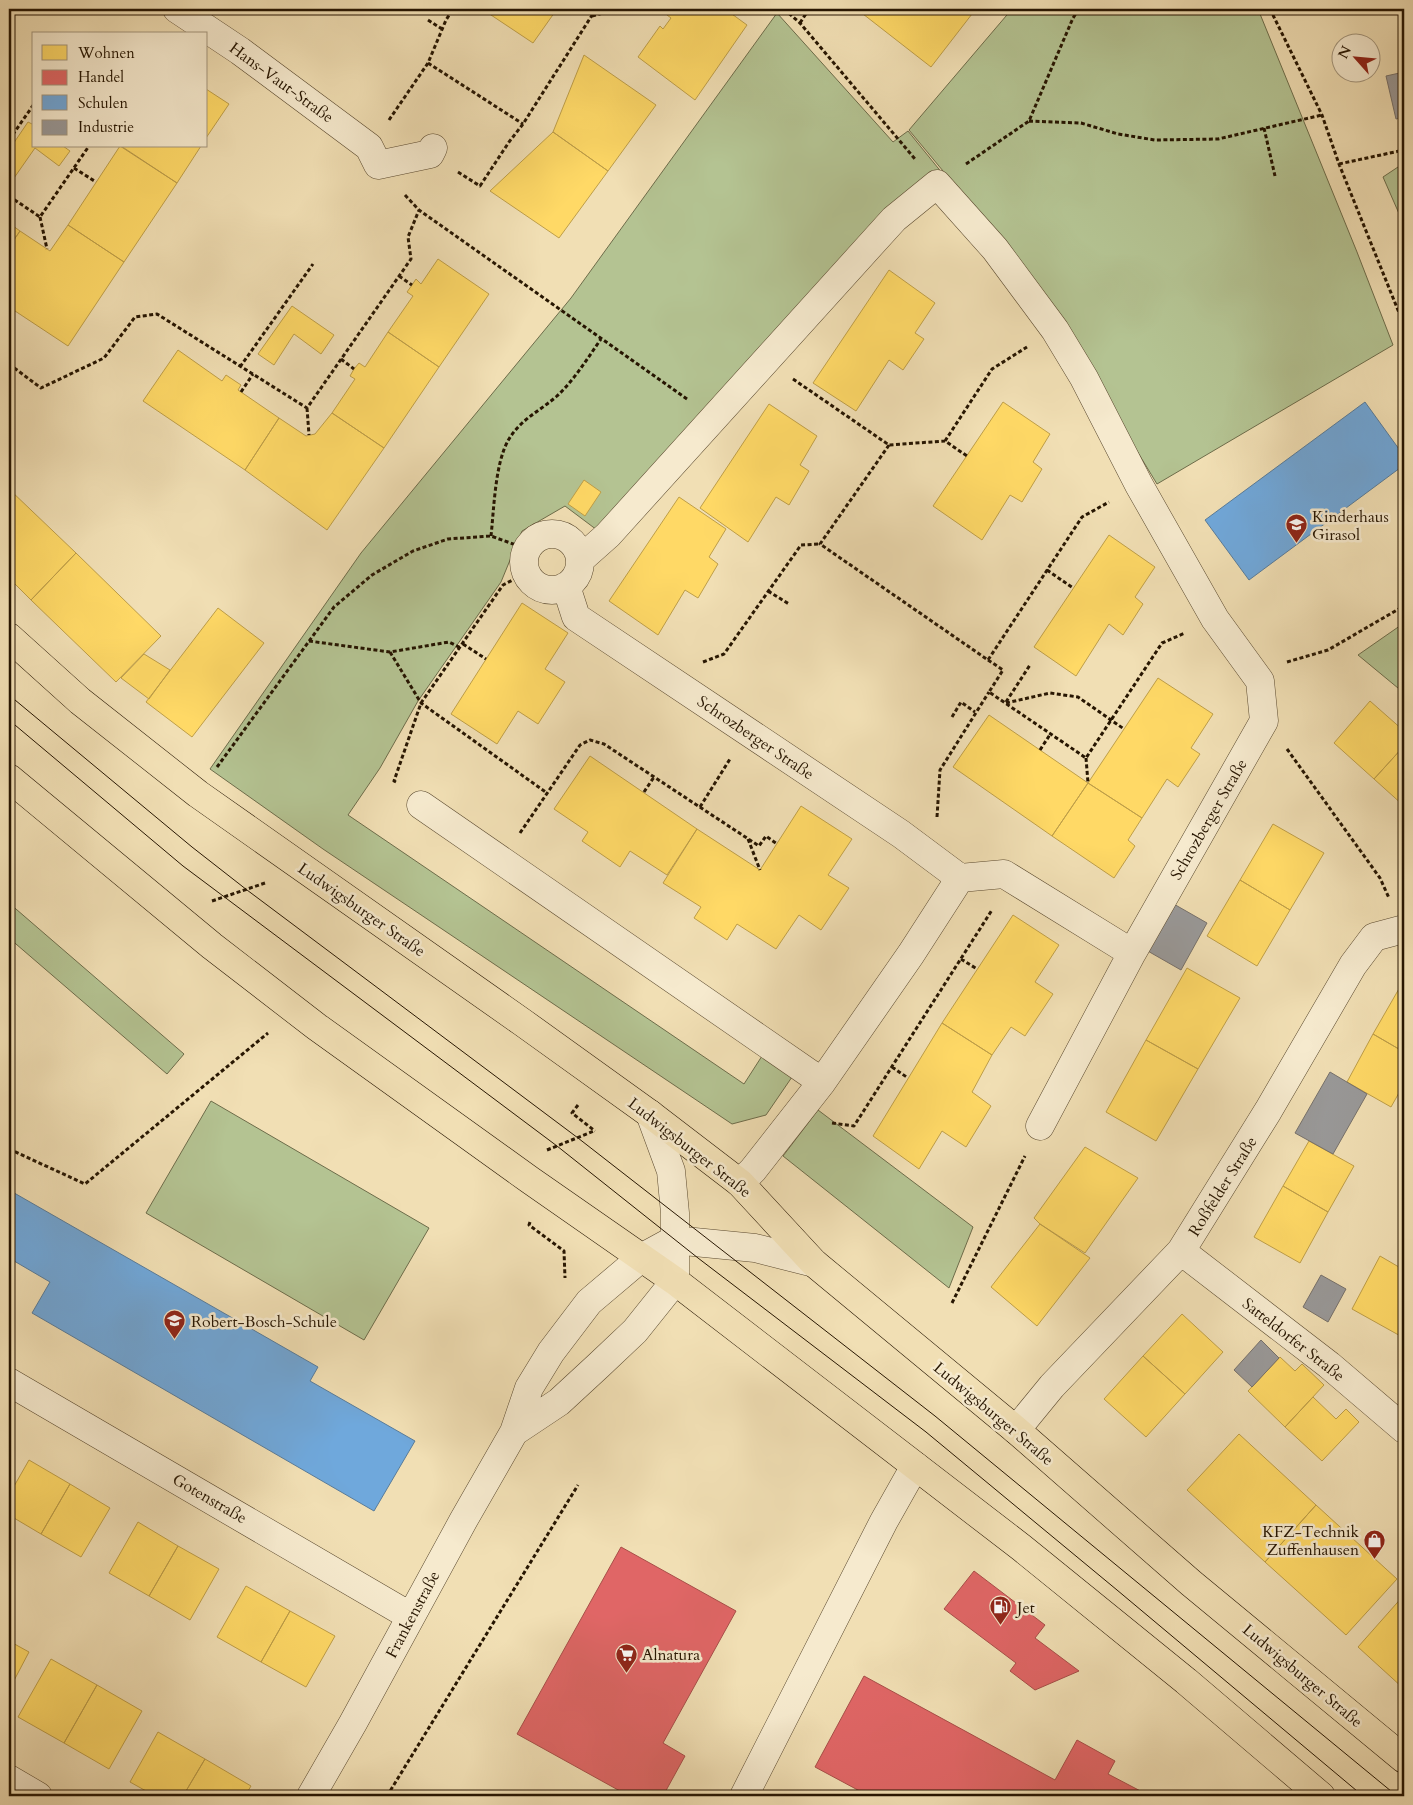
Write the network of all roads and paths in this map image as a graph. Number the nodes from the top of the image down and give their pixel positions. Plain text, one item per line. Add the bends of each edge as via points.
1 (14, 9) edge
2 (177, 9) edge
3 (453, 9) edge
4 (596, 9) edge
5 (620, 9) edge
6 (784, 9) edge
7 (810, 9) edge
8 (1079, 9) edge
9 (1270, 9) edge
10 (9, 16) edge
11 (592, 16) junction
12 (428, 20) dead end
13 (800, 23) junction
14 (442, 29) junction
15 (428, 63) junction
16 (32, 107) edge
17 (398, 109) dead end
18 (1322, 115) junction
19 (1028, 121) junction
20 (523, 124) junction
21 (1264, 128) junction
22 (9, 140) edge
23 (88, 148) edge
24 (434, 148) dead end
25 (1404, 150) edge
26 (1339, 164) junction
27 (378, 165) junction
28 (74, 168) junction
29 (488, 174) dead end
30 (1275, 176) dead end
31 (96, 182) dead end
32 (937, 184) junction
33 (9, 196) edge
34 (419, 210) junction
35 (40, 217) junction
36 (47, 249) dead end
37 (313, 264) dead end
38 (399, 276) junction
39 (412, 285) dead end
40 (1404, 325) edge
41 (1055, 330) junction
42 (601, 338) junction
43 (341, 359) junction
44 (766, 360) junction
45 (9, 364) edge
46 (240, 366) junction
47 (354, 369) dead end
48 (253, 374) junction
49 (241, 392) dead end
50 (307, 408) junction
51 (714, 418) junction
52 (308, 435) dead end
53 (946, 441) junction
54 (889, 445) junction
55 (967, 456) dead end
56 (1140, 485) junction
57 (491, 536) junction
58 (820, 544) junction
59 (581, 559) junction
60 (527, 561) junction
61 (1047, 570) junction
62 (566, 586) junction
63 (1073, 588) dead end
64 (768, 591) junction
65 (789, 604) dead end
66 (1404, 606) edge
67 (1215, 619) junction
68 (9, 637) edge
69 (310, 640) junction
70 (463, 644) junction
71 (460, 648) junction
72 (390, 652) junction
73 (486, 659) dead end
74 (988, 660) junction
75 (1030, 665) dead end
76 (666, 676) junction
77 (1260, 680) junction
78 (989, 692) junction
79 (421, 703) junction
80 (1005, 703) junction
81 (975, 712) junction
82 (952, 717) dead end
83 (1110, 720) junction
84 (1264, 721) junction
85 (1124, 729) dead end
86 (1051, 733) junction
87 (1040, 750) dead end
88 (1086, 758) junction
89 (728, 763) dead end
90 (654, 777) junction
91 (9, 778) edge
92 (1088, 784) dead end
93 (644, 792) dead end
94 (547, 793) junction
95 (198, 794) junction
96 (421, 805) joint
97 (700, 807) junction
98 (748, 838) junction
99 (777, 844) dead end
100 (934, 859) junction
101 (501, 861) junction
102 (760, 870) dead end
103 (960, 878) junction
104 (1012, 878) junction
105 (268, 882) dead end
106 (206, 903) dead end
107 (1403, 929) edge
108 (1132, 952) junction
109 (961, 959) junction
110 (977, 969) dead end
111 (269, 1033) dead end
112 (892, 1067) junction
113 (908, 1078) dead end
114 (822, 1082) junction
115 (572, 1113) dead end
116 (650, 1114) junction
117 (825, 1122) dead end
118 (1040, 1126) joint
119 (9, 1149) edge
120 (539, 1153) dead end
121 (740, 1183) junction
122 (529, 1225) dead end
123 (674, 1240) junction
124 (1181, 1251) junction
125 (641, 1258) junction
126 (814, 1262) junction
127 (675, 1281) junction
128 (589, 1302) junction
129 (952, 1303) dead end
130 (9, 1382) edge
131 (1016, 1430) junction
132 (1404, 1430) edge
133 (514, 1432) junction
134 (915, 1466) junction
135 (578, 1485) dead end
136 (410, 1616) junction
137 (1404, 1759) edge
138 (9, 1779) edge
139 (38, 1796) edge
140 (311, 1796) edge
141 (388, 1796) edge
142 (744, 1796) edge
143 (1321, 1796) edge

1 - 10 path
2 - 27 street, Hans-Vaut-Straße via 240,50 369,147
3 - 14 path
4 - 11 path
5 - 11 path
6 - 13 path
7 - 13 path
8 - 19 path
9 - 18 path
11 - 20 path
12 - 14 path
13 - 32 path
14 - 15 path
15 - 17 path
15 - 20 path
16 - 22 path
18 - 21 path
18 - 26 path
19 - 21 path via 1081,123 1155,140 1218,139
19 - 32 path
20 - 29 path
21 - 30 path
23 - 28 path
24 - 27 street via 430,154
25 - 26 path
26 - 40 path
27 - 34 path
28 - 31 path
28 - 35 path
32 - 41 street via 995,249
32 - 44 street via 894,219
33 - 35 path
34 - 38 path via 408,237 411,259
34 - 42 path
35 - 36 path
37 - 46 path
38 - 39 path
38 - 43 path
41 - 53 path via 992,369
41 - 56 street
42 - 51 path
42 - 57 path via 575,377 556,397 524,420 509,440 501,460
43 - 47 path
43 - 50 path
44 - 51 street
44 - 54 path
45 - 46 path via 41,388 104,358 135,317 157,314
46 - 48 path
48 - 49 path
48 - 50 path
50 - 52 path
51 - 59 street via 608,535
53 - 54 path
53 - 55 path
54 - 58 path
56 - 61 path via 1082,517
56 - 67 street
57 - 60 path
57 - 69 path via 448,539 413,551 372,575 334,607
58 - 64 path via 801,545
58 - 74 path
59 - 60 street via 574,544 561,534 545,534 531,542
59 - 62 street via 578,575
60 - 62 street via 535,585 550,590
60 - 70 path via 503,585
61 - 63 path
61 - 74 path
62 - 76 street, Schrozberger Straße via 576,617
64 - 65 path
64 - 76 path via 724,654
66 - 77 path via 1328,650 1282,664
67 - 77 street
67 - 83 path via 1162,643
68 - 95 main road, Ludwigsburger Straße via 80,701
69 - 72 path
69 - 95 path
70 - 71 path
70 - 73 path
71 - 72 path via 449,642
71 - 79 path
72 - 79 path
74 - 78 path via 1003,670
75 - 80 path
76 - 100 street, Schrozberger Straße
77 - 84 street
78 - 80 path
78 - 81 path
79 - 94 path
79 - 96 path via 394,781
80 - 83 path via 1050,693 1078,697
80 - 86 path
81 - 82 path via 961,702
81 - 100 path via 940,770
83 - 85 path
83 - 88 path
84 - 107 path via 1380,878
84 - 108 street, Schrozberger Straße
86 - 87 path
86 - 88 path
88 - 92 path
89 - 97 path
90 - 93 path
90 - 94 path via 604,744 590,740 580,745
90 - 97 path
91 - 125 main road via 212,946 317,1027
94 - 101 path
95 - 116 main road, Ludwigsburger Straße
96 - 101 street
97 - 98 path
98 - 99 path via 760,846 766,836
98 - 102 path
100 - 103 street, Schrozberger Straße
101 - 114 street
103 - 104 street via 1004,874
103 - 114 street
104 - 108 street
104 - 109 path
105 - 106 path
107 - 124 street, Roßfelder Straße via 1374,937 1353,965
108 - 118 street, Schrozberger Straße
109 - 110 path
109 - 112 path
111 - 119 path via 85,1184
112 - 113 path
112 - 117 path via 854,1126
114 - 121 street
115 - 120 path via 595,1131
116 - 121 main road, Ludwigsburger Straße
116 - 123 street via 671,1171
118 - 129 path
121 - 126 main road, Ludwigsburger Straße
122 - 128 path via 564,1251 565,1287
123 - 125 street, Frankenstraße
123 - 126 street via 755,1248
123 - 127 street
124 - 131 street, Roßfelder Straße via 1052,1386
124 - 132 street, Satteldorfer Straße via 1329,1365
125 - 127 main road
125 - 128 street, Frankenstraße
126 - 131 main road, Ludwigsburger Straße
127 - 133 street, Frankenstraße via 635,1331 598,1366 559,1402
127 - 134 main road
128 - 133 street, Frankenstraße via 551,1352 529,1388
130 - 136 street, Gotenstraße
131 - 137 main road, Ludwigsburger Straße via 1191,1583
133 - 136 street, Frankenstraße
134 - 142 street
134 - 143 main road via 1186,1681
135 - 141 path
136 - 140 street, Frankenstraße
138 - 139 street

